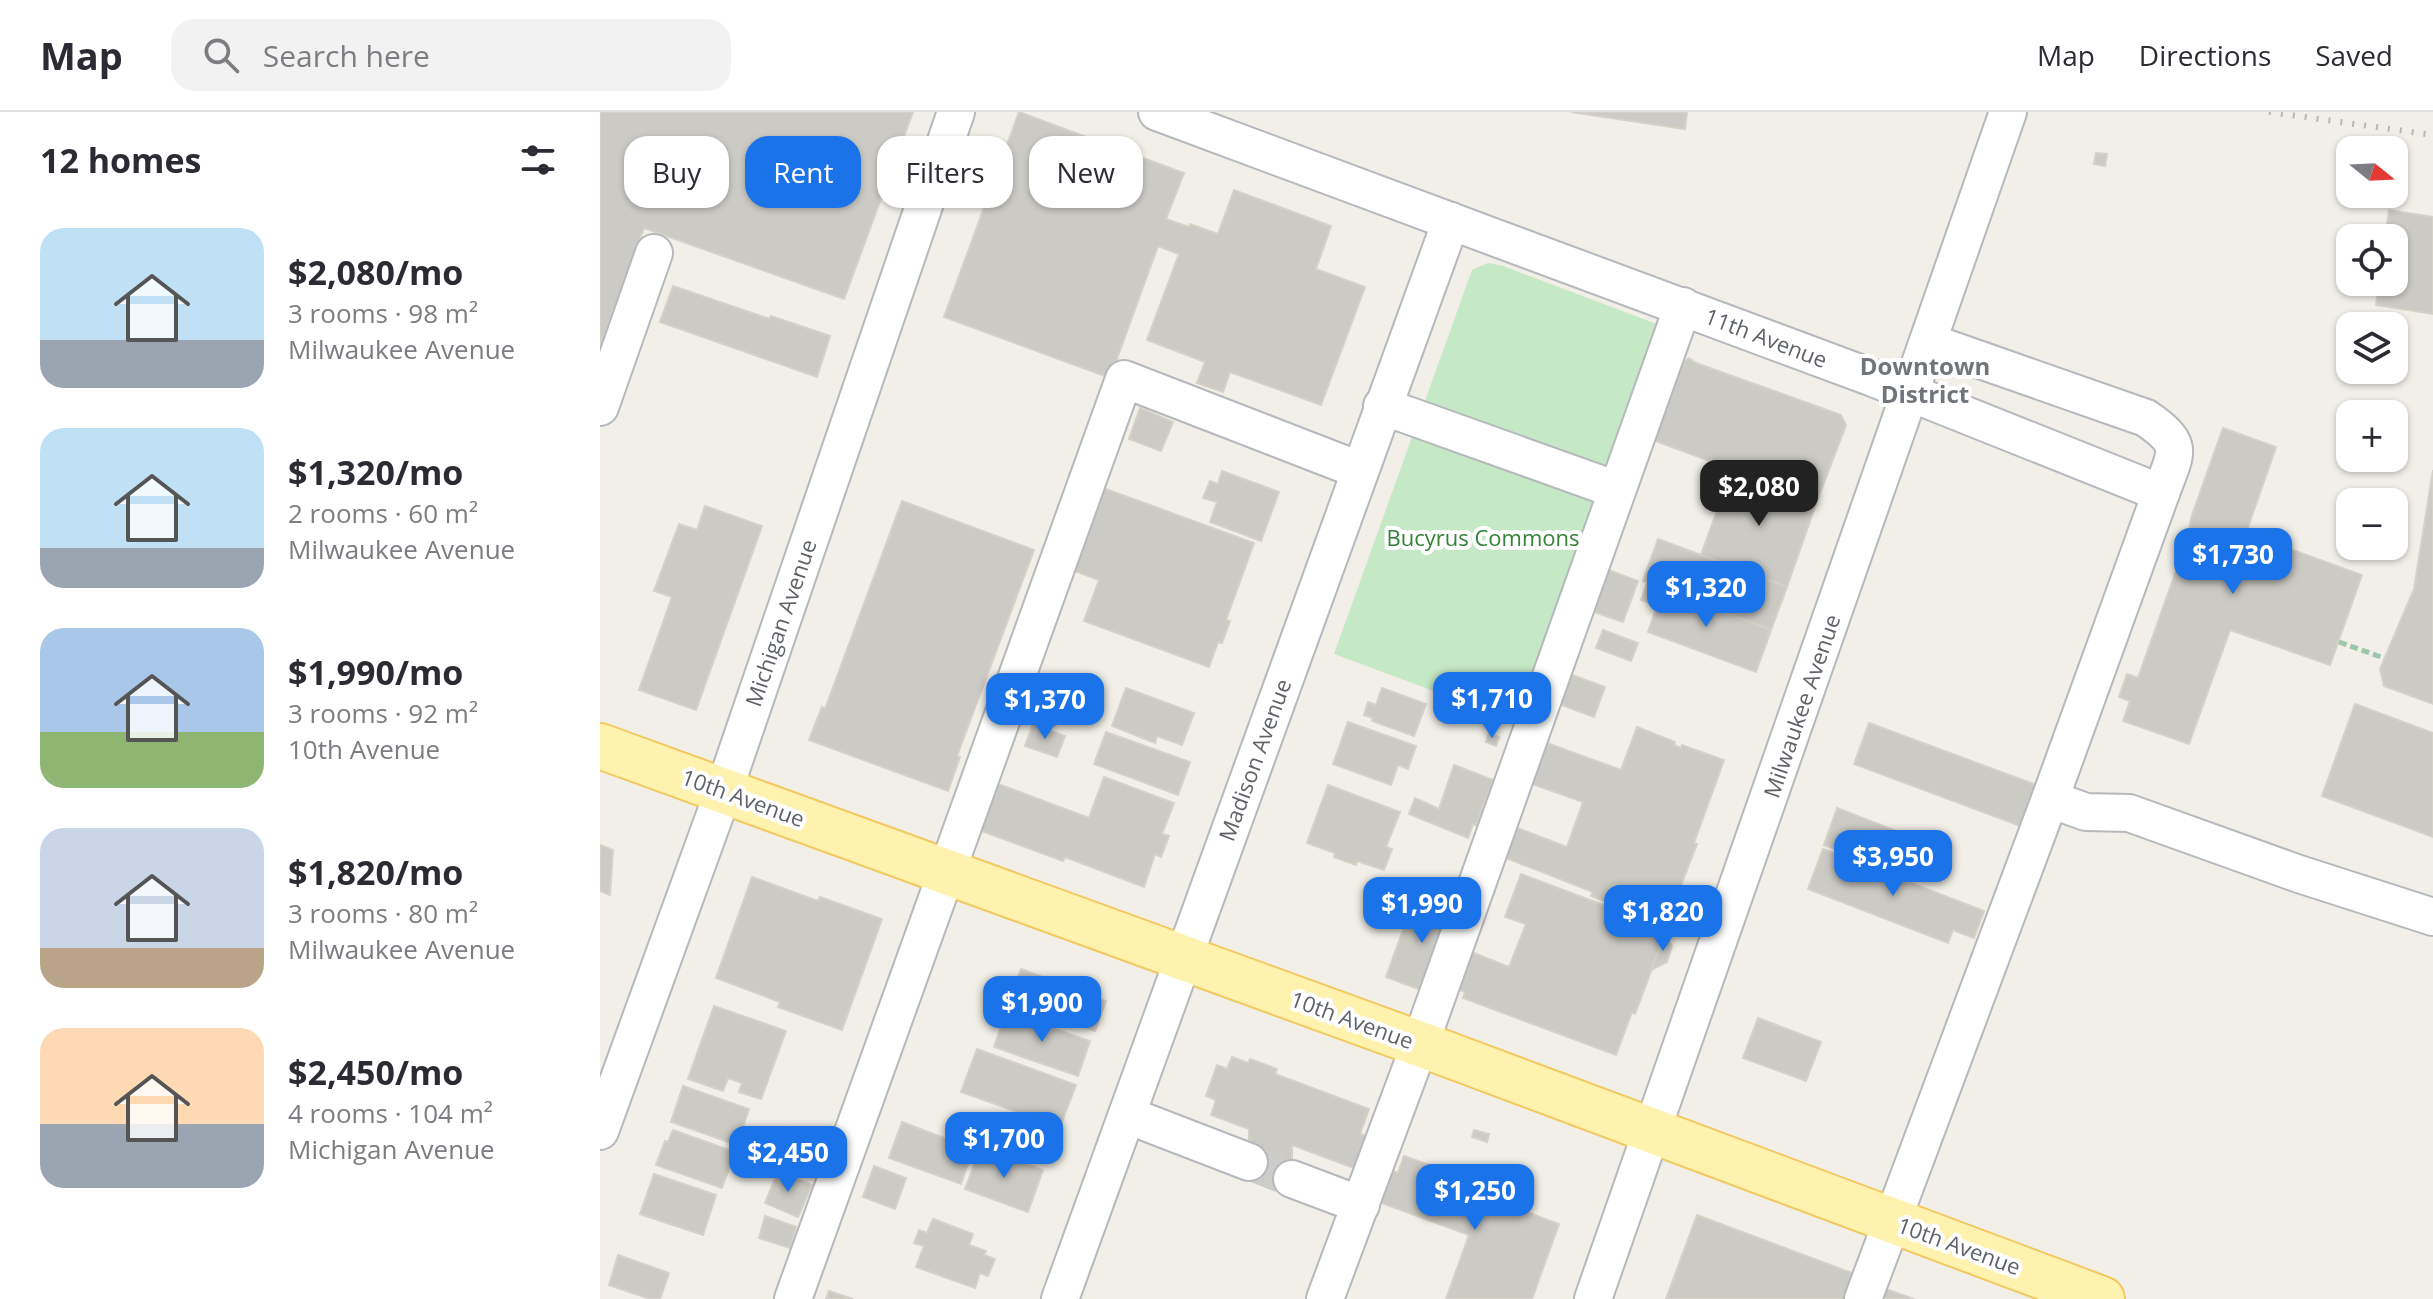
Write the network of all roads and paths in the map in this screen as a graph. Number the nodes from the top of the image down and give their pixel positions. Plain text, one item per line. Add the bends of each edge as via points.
1 (956, 112) edge
2 (1157, 112) edge
3 (2008, 112) edge
4 (1451, 221) junction
5 (654, 253) dead end
6 (1683, 306) junction
7 (1929, 342) junction
8 (1911, 392) junction
9 (1382, 406) junction
10 (600, 407) edge
11 (1359, 470) junction
12 (1617, 490) junction
13 (2161, 493) junction
14 (2339, 642) dead end
15 (2384, 658) dead end
16 (600, 746) edge
17 (724, 790) junction
18 (2050, 799) junction
19 (946, 872) junction
20 (2433, 917) edge
21 (1183, 960) junction
22 (1420, 1044) junction
23 (1127, 1115) junction
24 (600, 1131) edge
25 (1653, 1132) junction
26 (1249, 1162) tunnel mouth
27 (1292, 1179) tunnel mouth
28 (1361, 1205) junction
29 (1892, 1222) junction
30 (793, 1299) edge
31 (1060, 1299) edge
32 (1325, 1299) edge
33 (1593, 1299) edge
34 (1863, 1299) edge
35 (2102, 1299) edge

1 - 17 street, Michigan Avenue
2 - 4 street, 11th Avenue
3 - 7 street, Milwaukee Avenue
4 - 6 street, 11th Avenue
4 - 9 street, Madison Avenue
5 - 10 street
6 - 8 street, 11th Avenue
6 - 12 street
7 - 8 street, Milwaukee Avenue
7 - 13 street via 2146,418 2174,442
8 - 13 street, 11th Avenue
8 - 25 street, Milwaukee Avenue
9 - 11 street, Madison Avenue
9 - 12 street
11 - 19 street via 1124,379
11 - 21 street, Madison Avenue
12 - 22 street
13 - 18 street
14 - 15 path
16 - 17 main road, 10th Avenue
17 - 19 main road, 10th Avenue
17 - 24 street, Michigan Avenue
18 - 20 street via 2086,812 2129,813
18 - 29 street
19 - 21 main road, 10th Avenue
19 - 30 street
21 - 22 main road, 10th Avenue
21 - 23 street, Madison Avenue
22 - 25 main road, 10th Avenue
22 - 28 street
23 - 26 street
23 - 31 street, Madison Avenue
25 - 29 main road, 10th Avenue
25 - 33 street, Milwaukee Avenue
27 - 28 street
28 - 32 street
29 - 34 street
29 - 35 main road, 10th Avenue

